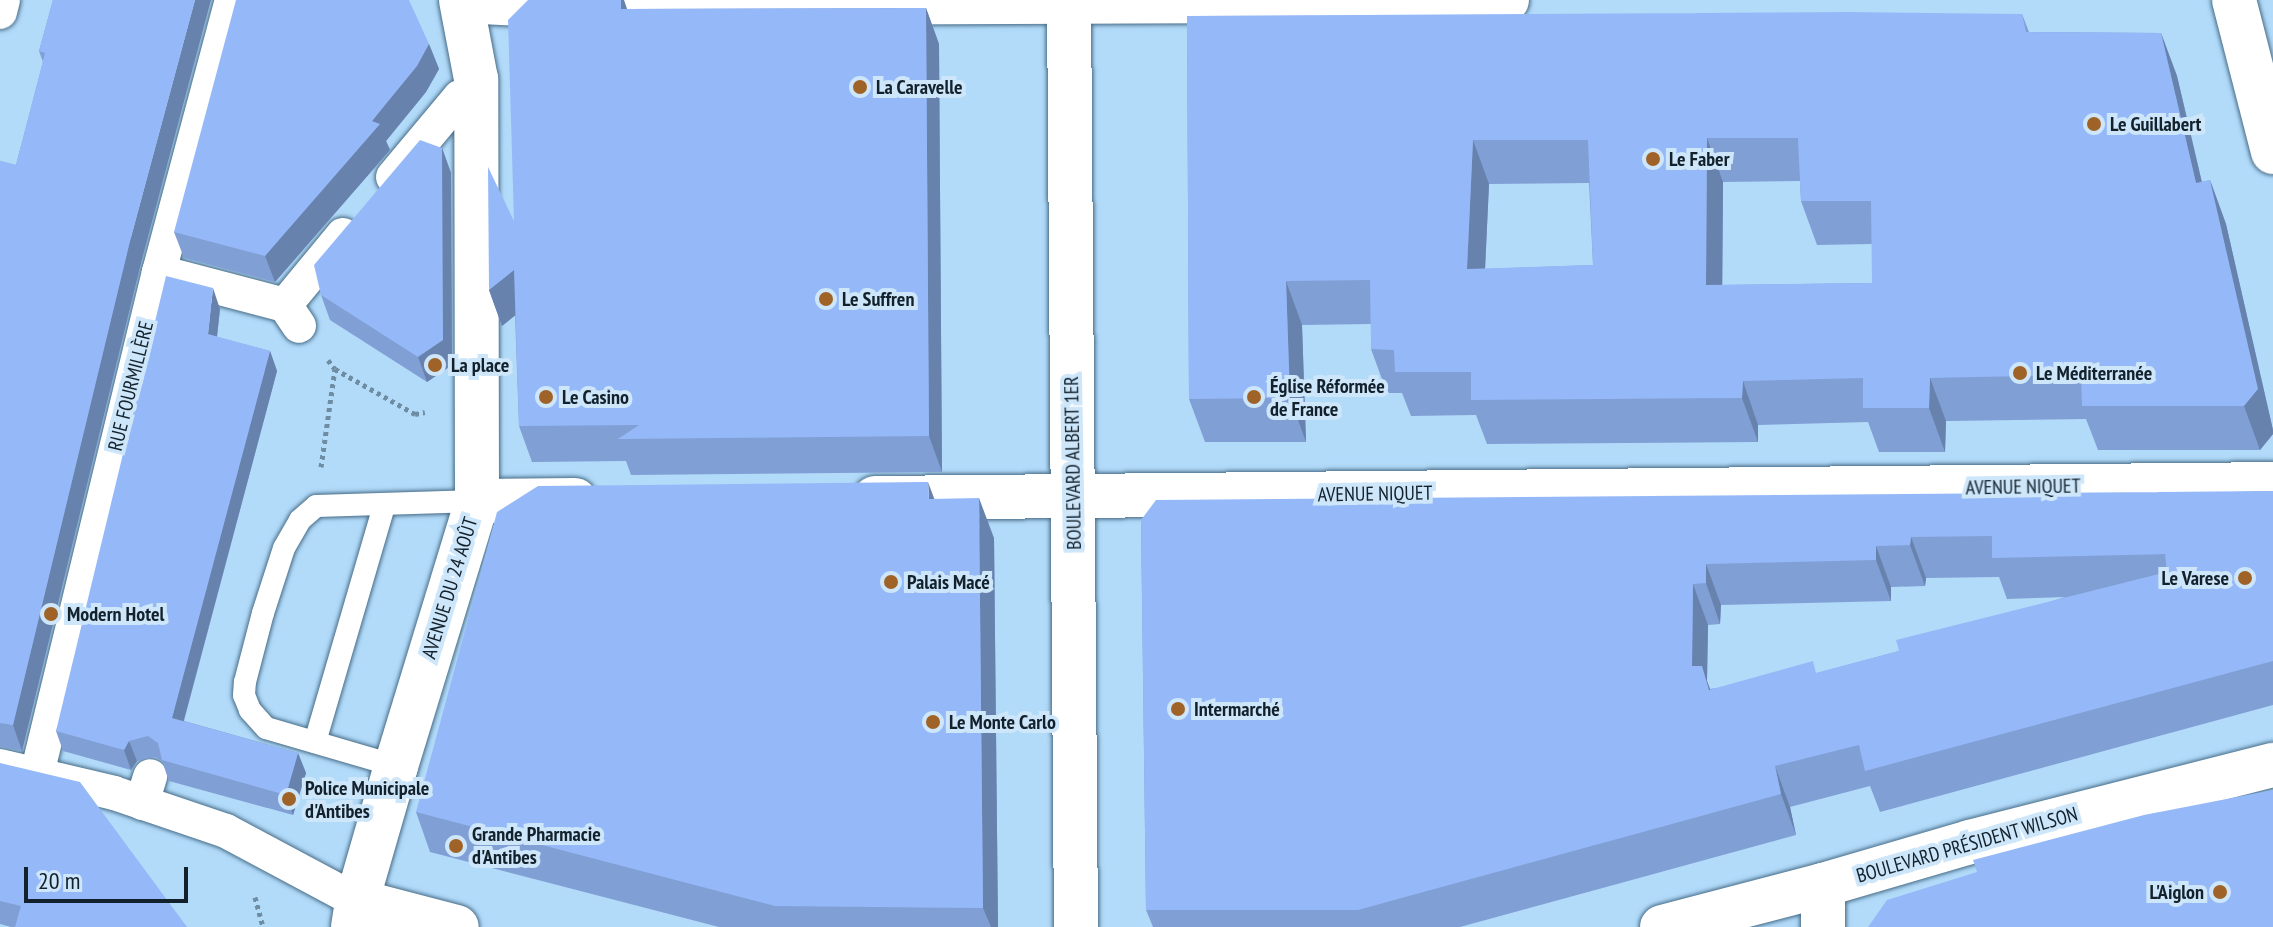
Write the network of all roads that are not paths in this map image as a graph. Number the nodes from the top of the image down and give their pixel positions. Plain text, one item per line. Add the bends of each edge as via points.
1 (3, 0) edge
2 (232, 0) edge
3 (460, 0) edge
4 (1069, 0) edge
5 (1507, 0) edge
6 (2234, 0) edge
7 (0, 12) edge
8 (475, 97) junction
9 (2273, 152) edge
10 (159, 272) junction
11 (2273, 484) edge
12 (1074, 497) junction
13 (830, 498) edge
14 (608, 500) edge
15 (477, 501) junction
16 (384, 506) junction
17 (315, 742) junction
18 (2273, 765) edge
19 (0, 766) edge
20 (396, 766) junction
21 (37, 774) junction
22 (1823, 906) edge
23 (355, 914) edge
24 (457, 927) edge
25 (1076, 927) edge
26 (1662, 927) edge

1 - 7 street
2 - 10 street, RUE FOURMILLÈRE
3 - 4 street
3 - 8 street, AVENUE DU 24 AOÛT
4 - 5 street
4 - 12 street, BOULEVARD ALBERT 1ER
6 - 9 street
8 - 10 street via 460,97 292,315
8 - 15 street, AVENUE DU 24 AOÛT
10 - 21 street, RUE FOURMILLÈRE
11 - 12 street, AVENUE NIQUET
12 - 13 street, AVENUE NIQUET
12 - 25 street, BOULEVARD ALBERT 1ER
14 - 15 street
15 - 16 lane
15 - 20 street, AVENUE DU 24 AOÛT
16 - 17 lane
16 - 17 lane via 316,506 300,520 284,548 263,613 244,695 250,710 266,728
17 - 20 lane
18 - 22 street, BOULEVARD PRÉSIDENT WILSON via 1970,842
19 - 21 street
20 - 23 street, AVENUE DU 24 AOÛT
21 - 23 street via 146,789 226,831
22 - 26 street, BOULEVARD PRÉSIDENT WILSON
23 - 24 street

